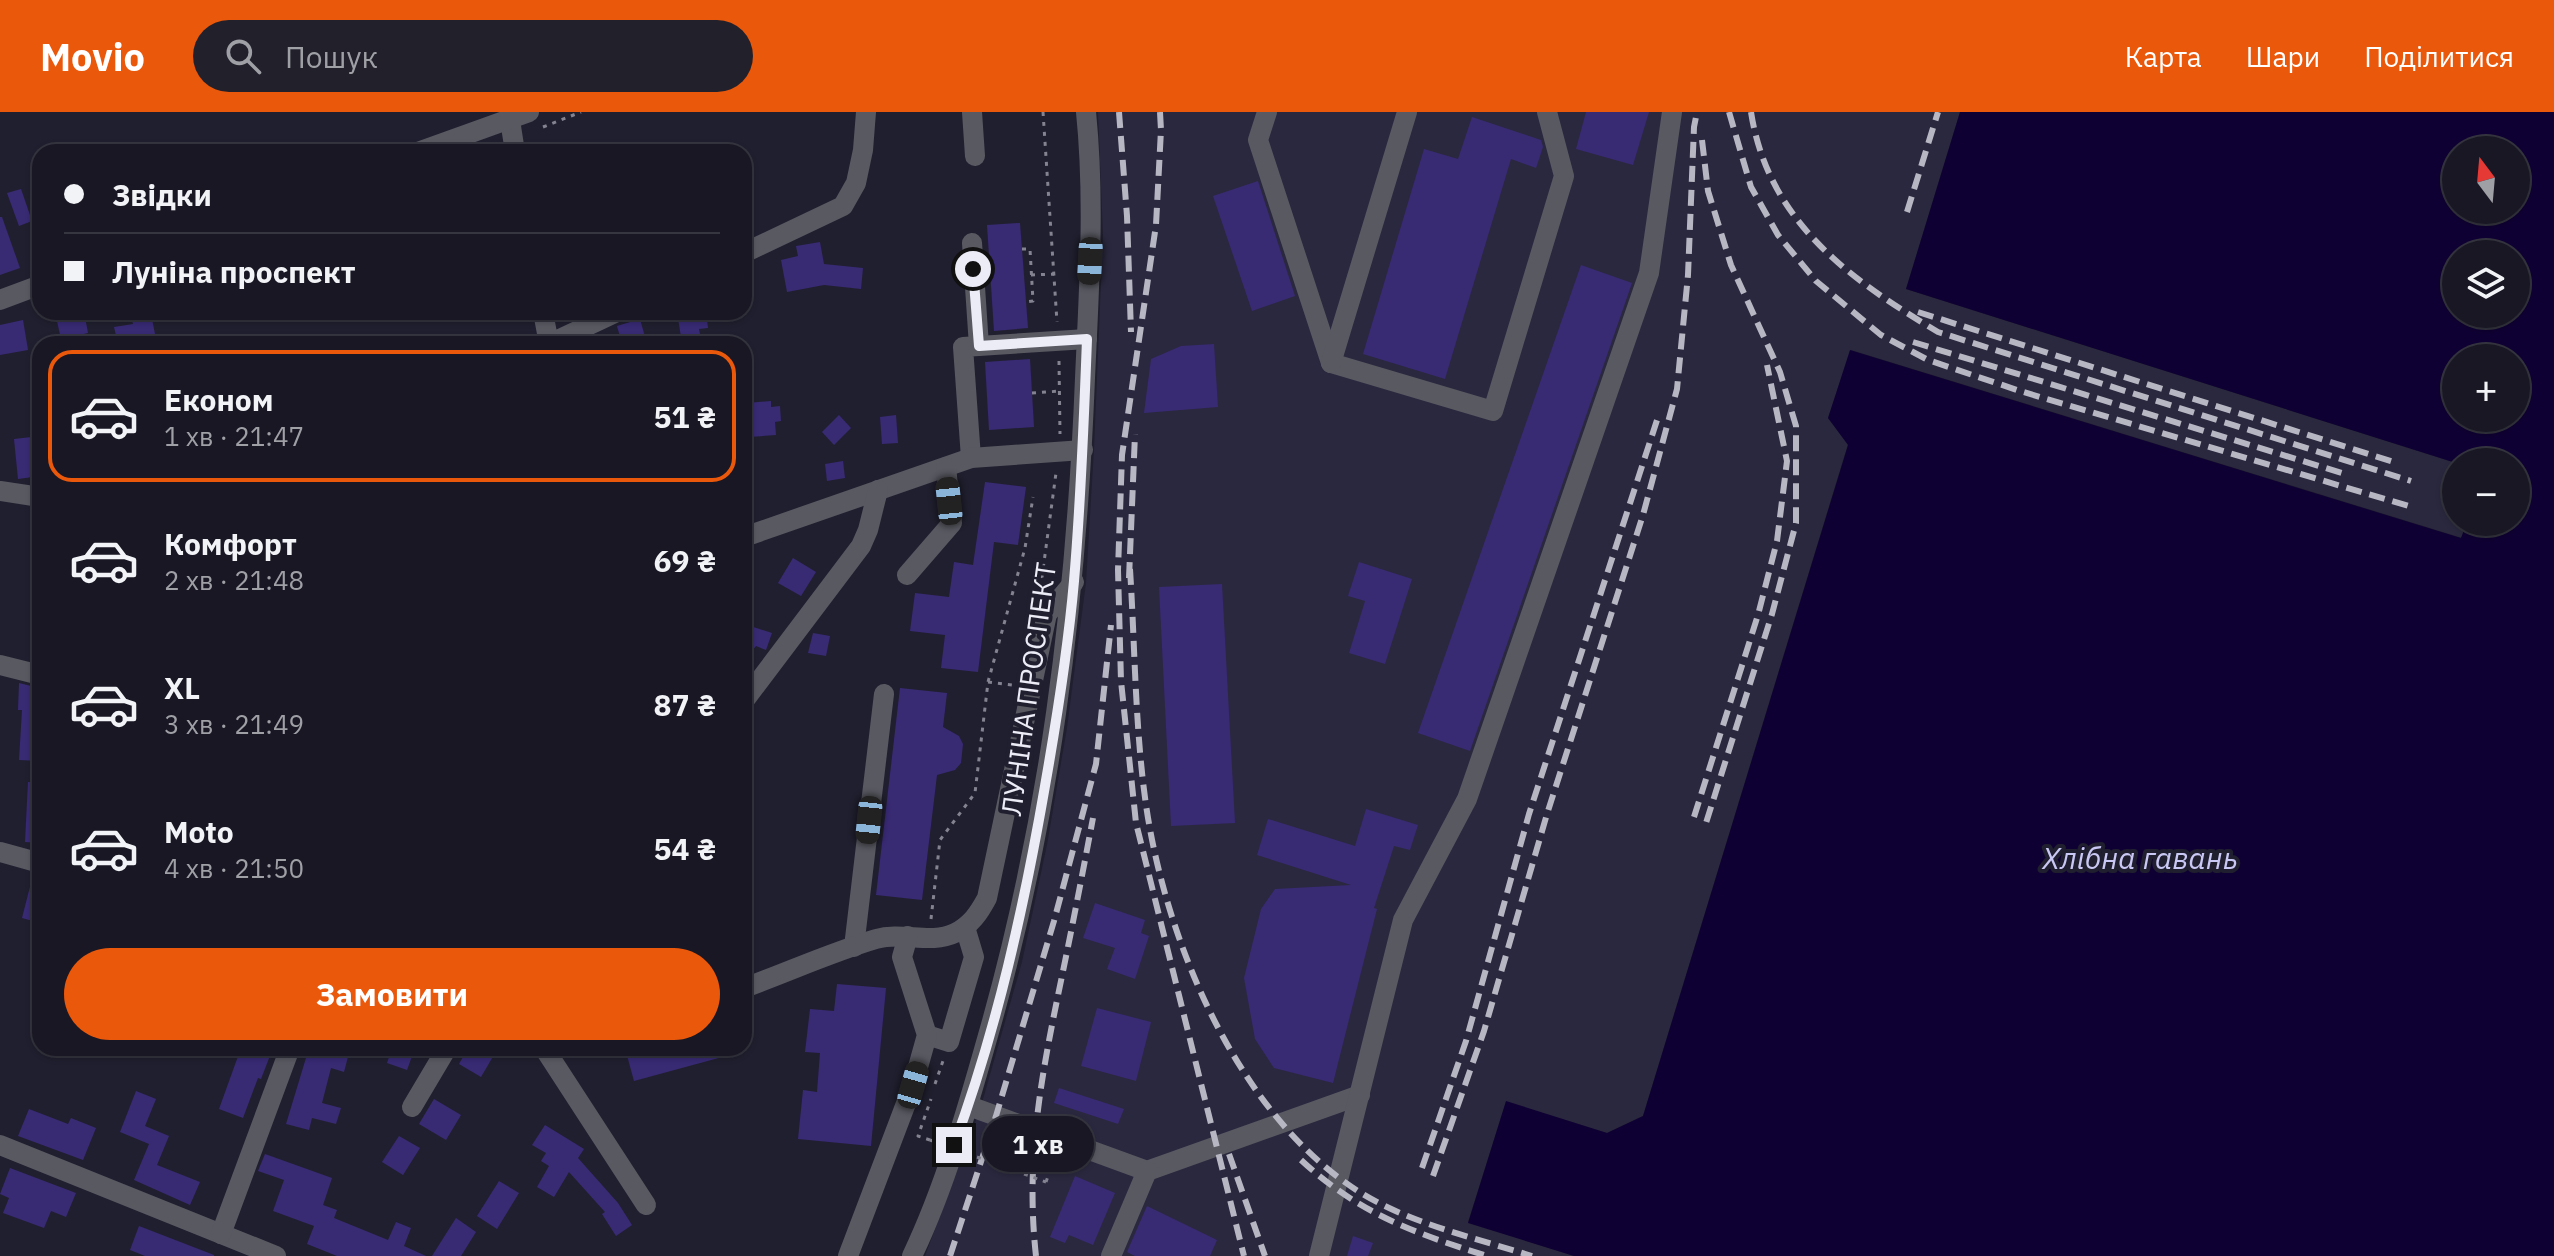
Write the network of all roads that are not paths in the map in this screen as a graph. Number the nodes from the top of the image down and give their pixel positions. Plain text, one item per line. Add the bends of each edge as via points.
1 (866, 112) edge
2 (972, 112) edge
3 (1086, 112) edge
4 (1267, 112) edge
5 (1407, 112) edge
6 (1547, 112) edge
7 (1672, 112) edge
8 (517, 131) edge
9 (456, 144) edge
10 (975, 156) dead end
11 (972, 243) dead end
12 (752, 249) edge
13 (32, 288) edge
14 (0, 300) edge
15 (600, 320) edge
16 (566, 336) edge
17 (1087, 339) junction
18 (979, 346) junction
19 (1331, 363) junction
20 (1083, 450) junction
21 (971, 458) junction
22 (946, 467) junction
23 (878, 490) junction
24 (0, 491) edge
25 (32, 496) edge
26 (752, 534) edge
27 (907, 575) dead end
28 (1074, 582) junction
29 (0, 665) edge
30 (32, 673) edge
31 (752, 690) edge
32 (884, 694) dead end
33 (0, 852) edge
34 (32, 861) edge
35 (965, 927) junction
36 (918, 938) junction
37 (854, 947) junction
38 (752, 985) edge
39 (927, 1035) junction
40 (287, 1056) edge
41 (442, 1056) edge
42 (549, 1056) edge
43 (1360, 1095) junction
44 (969, 1106) junction
45 (412, 1107) dead end
46 (0, 1145) edge
47 (1147, 1171) junction
48 (646, 1205) dead end
49 (221, 1234) junction
50 (276, 1256) edge
51 (848, 1256) edge
52 (912, 1256) edge
53 (1111, 1256) edge
54 (1319, 1256) edge

1 - 12 street via 856,183 843,206
2 - 10 street
3 - 17 street, ЛУНІНА ПРОСПЕКТ via 1091,235
4 - 19 street via 1258,140
5 - 19 street
6 - 19 street via 1564,176 1493,411
7 - 43 street via 1649,273 1467,799 1403,920
8 - 9 street
11 - 18 street
13 - 14 street
15 - 16 street
17 - 18 street
17 - 20 street, ЛУНІНА ПРОСПЕКТ
18 - 21 street via 963,347
20 - 21 street
20 - 28 street, ЛУНІНА ПРОСПЕКТ
21 - 22 street
22 - 23 street
22 - 27 street via 952,523
23 - 26 street
23 - 31 street via 861,546
24 - 25 street
28 - 35 street via 1047,614 987,898
28 - 44 street, ЛУНІНА ПРОСПЕКТ via 1035,844
29 - 30 street
32 - 37 street
33 - 34 street
35 - 36 street via 953,934
35 - 39 street via 974,957 949,1042
36 - 37 street via 878,938
36 - 39 street via 902,957
37 - 38 street
39 - 51 street
40 - 49 street
41 - 45 street
42 - 48 street
43 - 47 street
43 - 54 street
44 - 47 street
44 - 52 street, ЛУНІНА ПРОСПЕКТ
46 - 49 street
47 - 53 street
49 - 50 street

